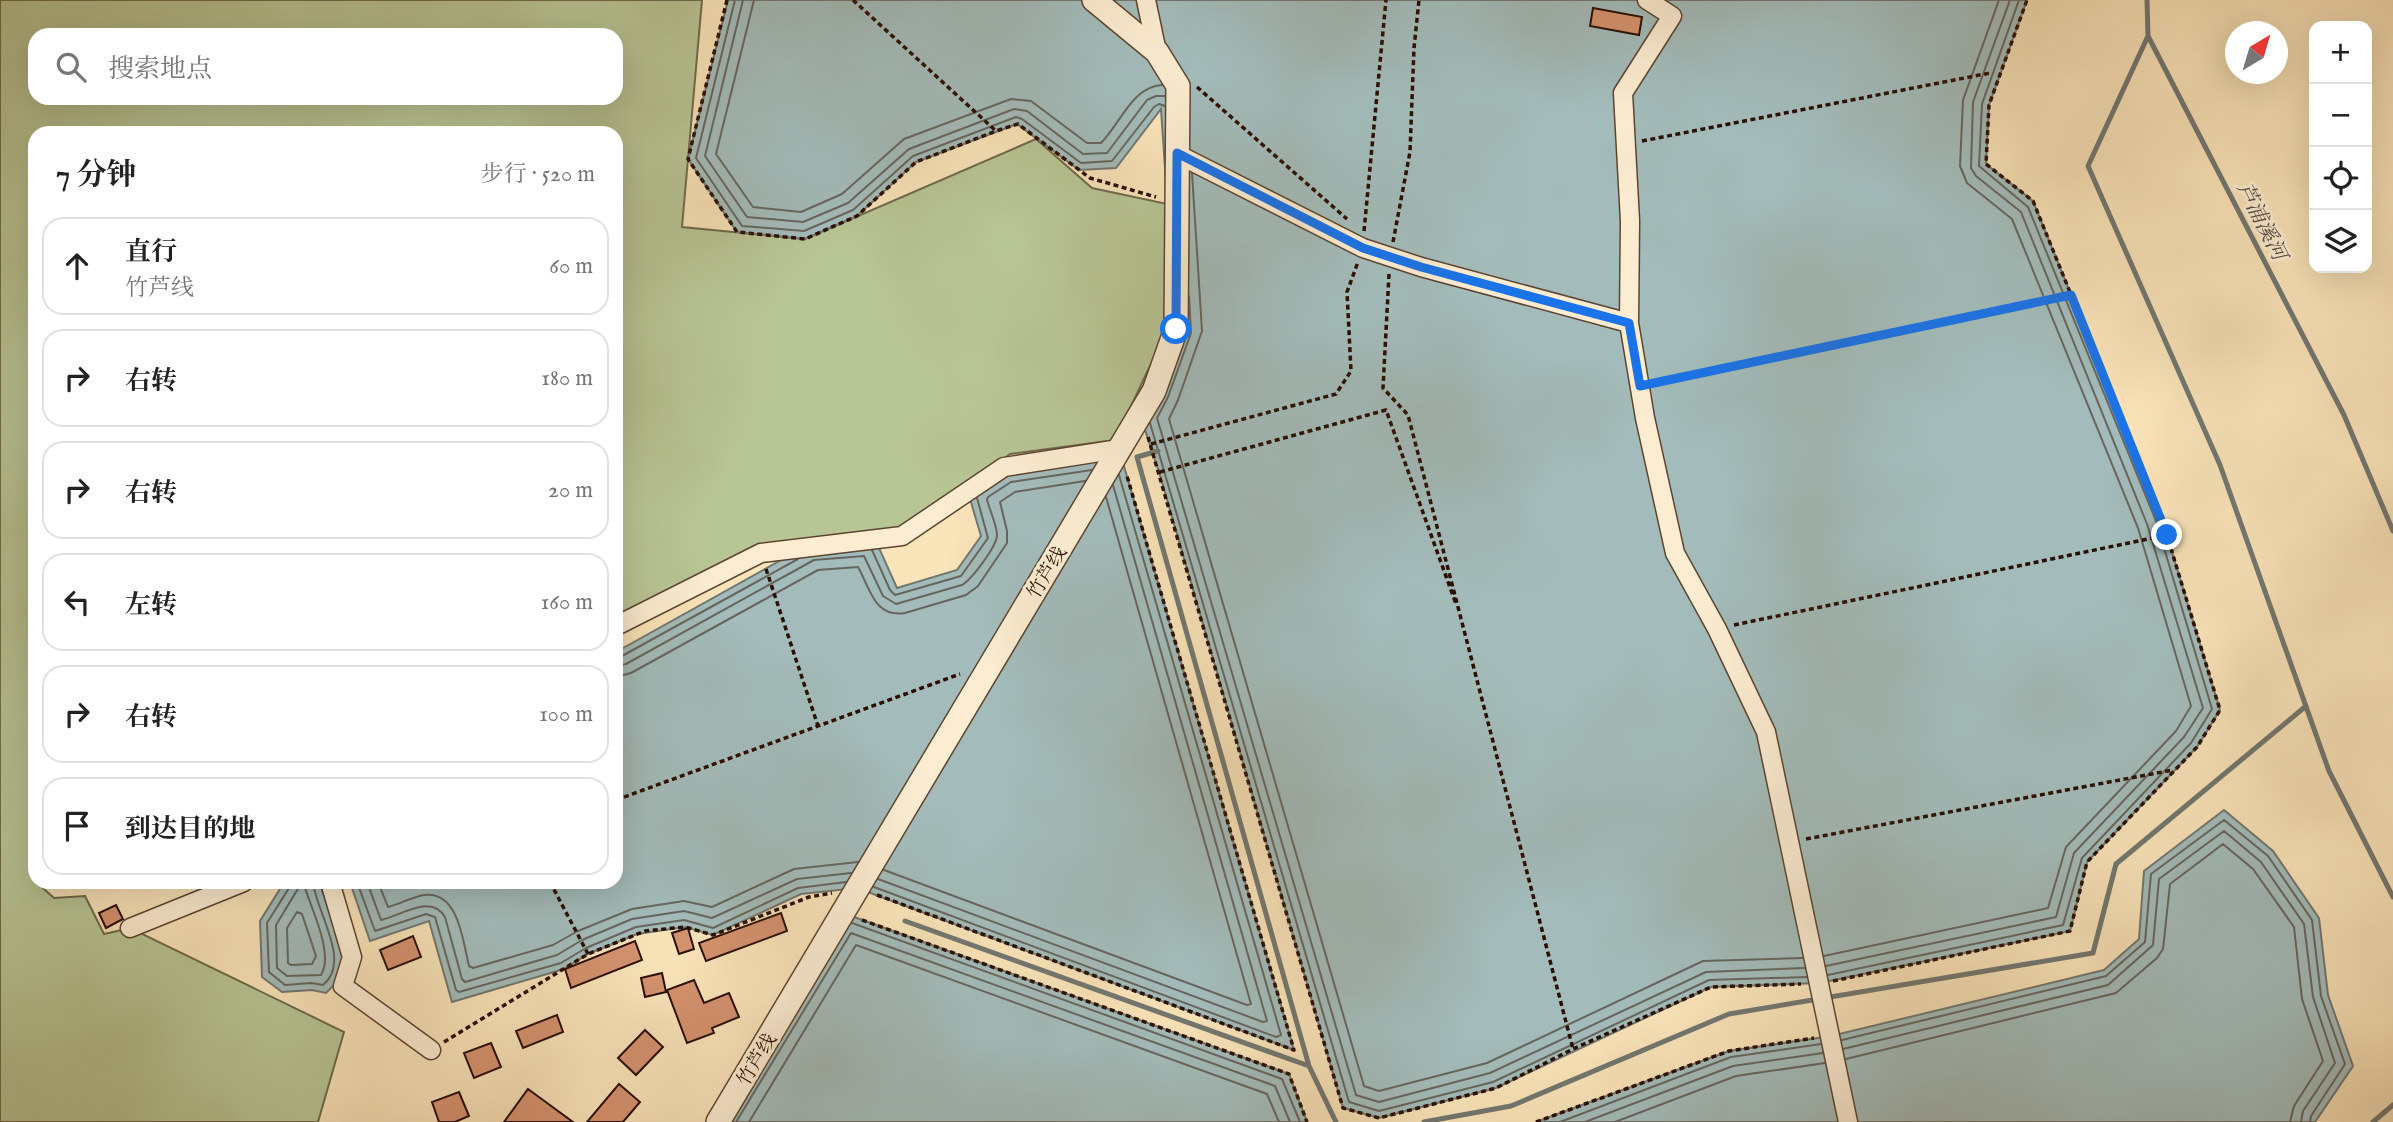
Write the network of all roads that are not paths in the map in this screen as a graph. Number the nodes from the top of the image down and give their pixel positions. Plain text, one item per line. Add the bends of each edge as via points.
1 (1094, 0) edge
2 (1146, 0) edge
3 (1647, 0) edge
4 (1157, 52) junction
5 (1177, 153) junction
6 (1629, 323) junction
7 (1119, 450) junction
8 (623, 622) edge
9 (227, 889) edge
10 (332, 889) edge
11 (130, 929) dead end
12 (431, 1050) road end
13 (718, 1122) edge
14 (1848, 1122) edge

1 - 4 street, 竹芦线
2 - 4 street
3 - 6 street via 1672,16 1623,93 1630,221
4 - 5 street, 竹芦线 via 1178,86
5 - 6 street via 1375,252
5 - 7 street, 竹芦线 via 1176,329 1154,391
6 - 14 street via 1675,553 1766,732
7 - 8 street via 1004,467 902,536 761,553
7 - 13 street, 竹芦线
9 - 11 street
10 - 12 street via 352,957 343,986

